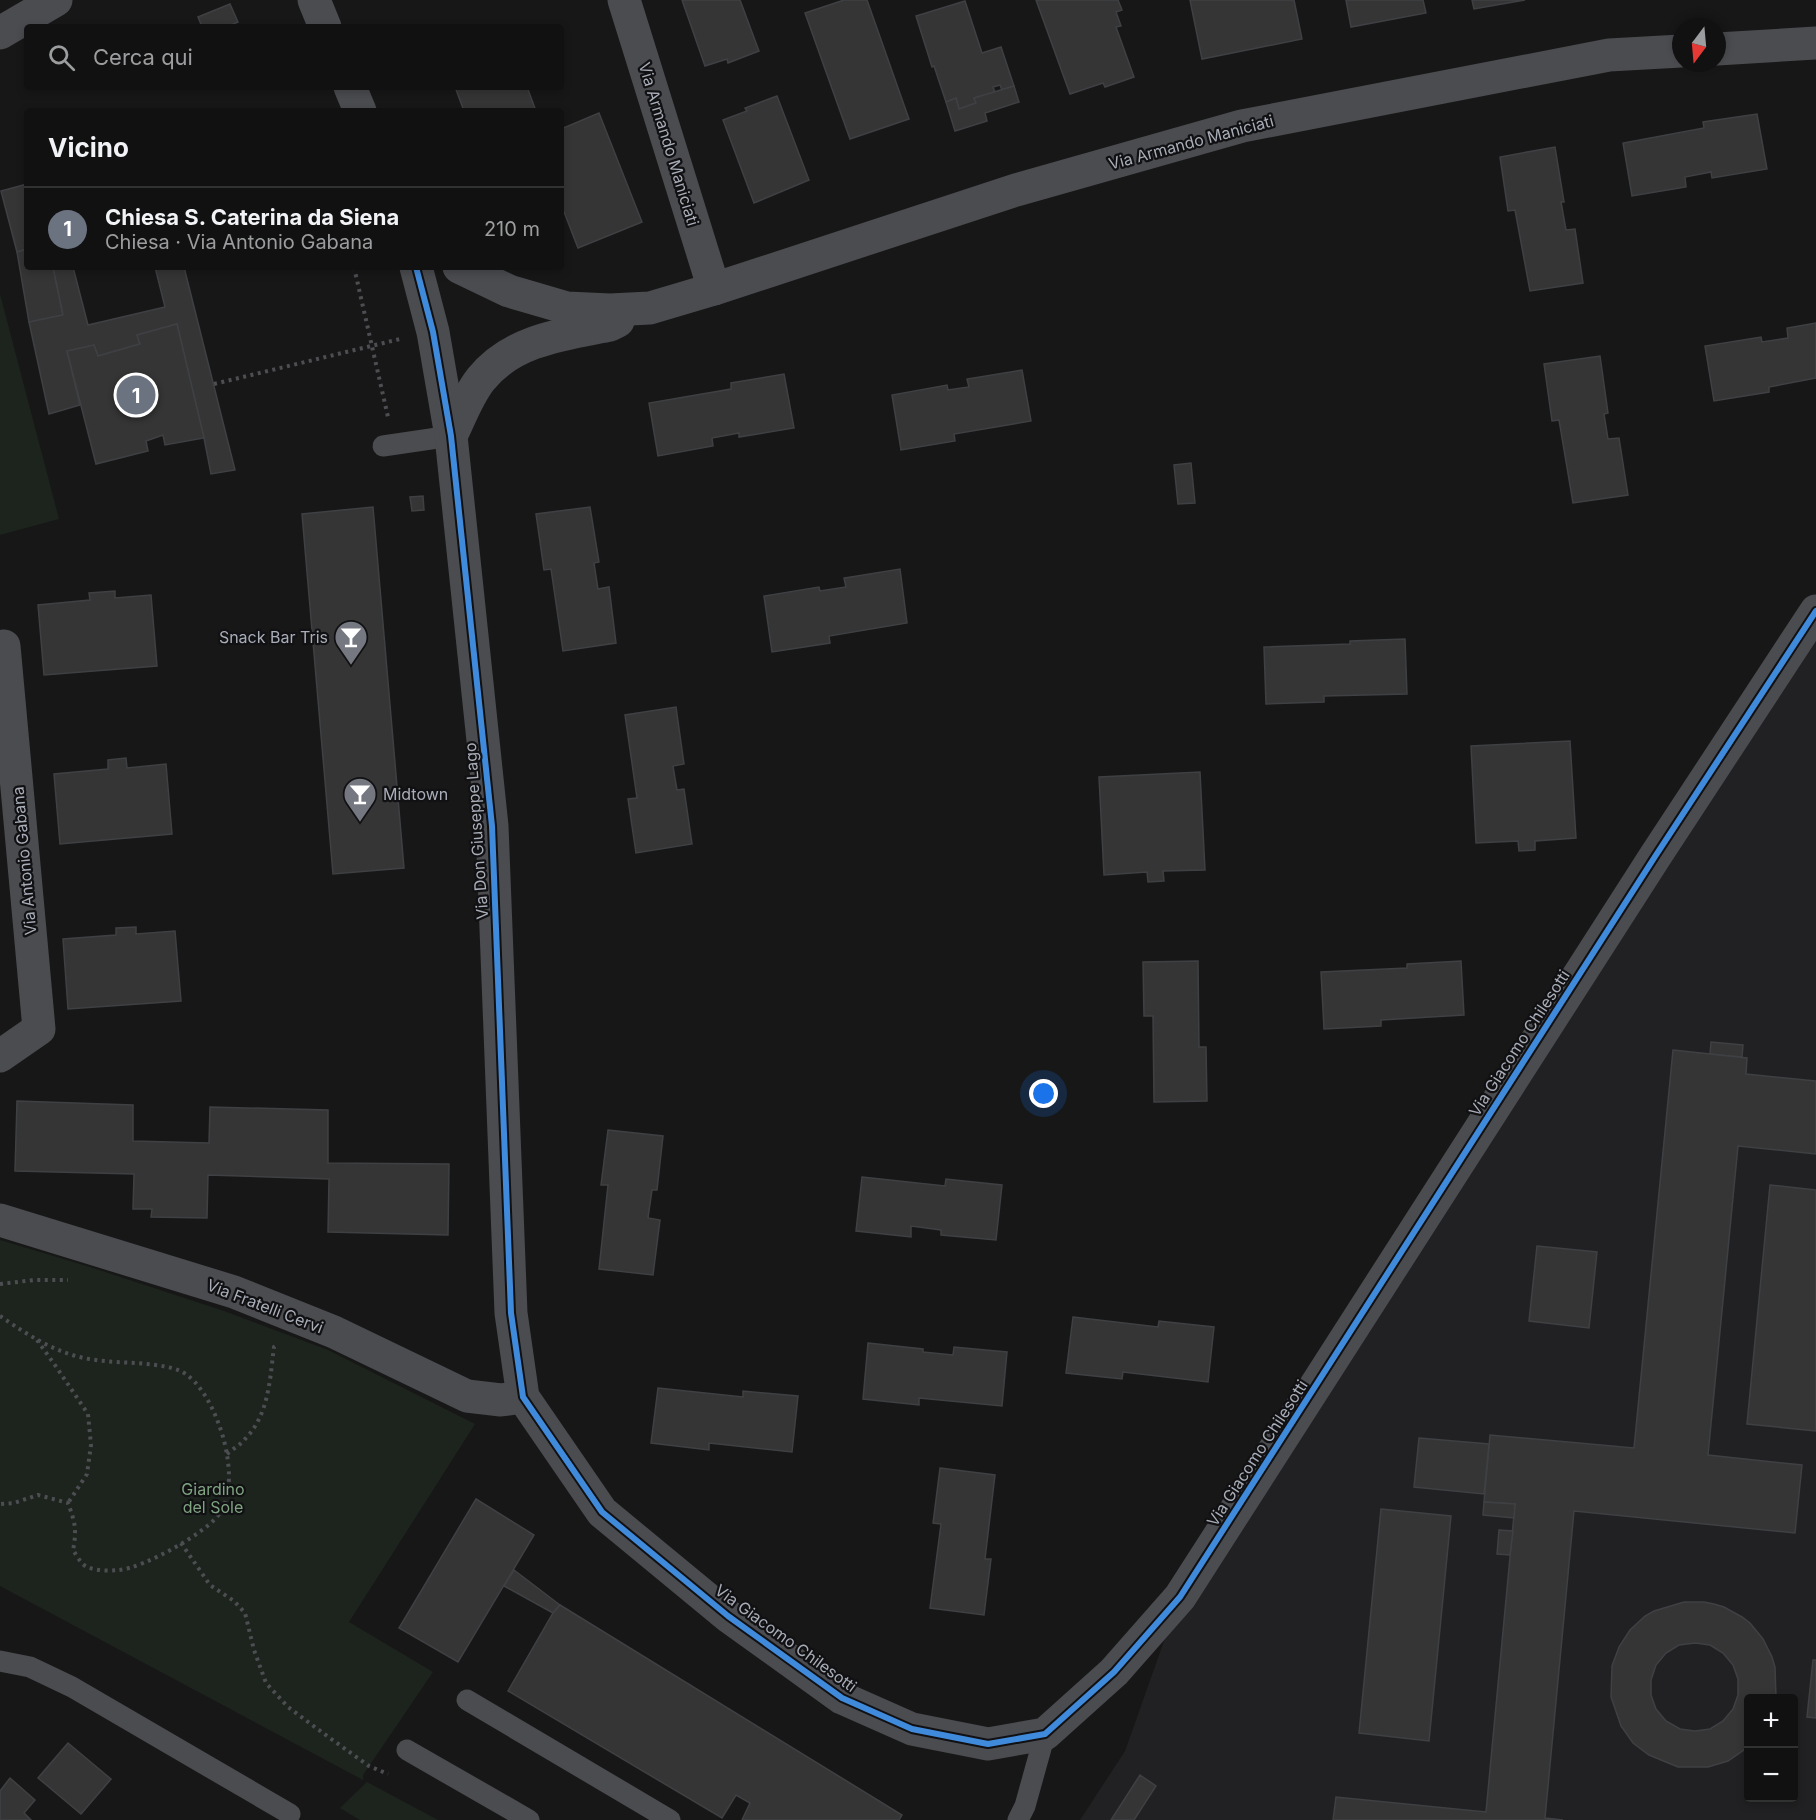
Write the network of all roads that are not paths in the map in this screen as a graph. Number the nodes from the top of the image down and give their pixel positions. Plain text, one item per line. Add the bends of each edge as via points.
1 (56, 0) edge
2 (314, 0) edge
3 (624, 0) edge
4 (324, 24) edge
5 (0, 33) edge
6 (1816, 43) edge
7 (1726, 48) edge
8 (1672, 52) edge
9 (351, 90) edge
10 (359, 108) edge
11 (417, 270) edge
12 (465, 270) edge
13 (714, 289) junction
14 (650, 308) junction
15 (451, 436) junction
16 (388, 445) road end
17 (1816, 610) edge
18 (2, 646) edge
19 (0, 1056) edge
20 (0, 1220) edge
21 (523, 1397) junction
22 (0, 1661) edge
23 (466, 1700) dead end
24 (1045, 1734) junction
25 (407, 1750) road end
26 (290, 1814) dead end
27 (529, 1820) edge
28 (670, 1820) edge
29 (1018, 1820) edge

1 - 5 street
2 - 4 street
3 - 13 street, Via Armando Maniciati
6 - 7 street
8 - 13 street, Via Armando Maniciati via 1609,55 1242,126 1016,190
9 - 10 street
11 - 15 street, Via Don Giuseppe Lago via 433,332
12 - 14 street, Via Armando Maniciati via 509,291 567,308
13 - 14 street, Via Armando Maniciati
14 - 15 street, Via Armando Maniciati via 610,325 547,337 506,355 481,379
15 - 16 lane
15 - 21 street, Via Don Giuseppe Lago via 492,826 511,1313
17 - 24 street, Via Giacomo Chilesotti via 1180,1597 1114,1672
18 - 19 street, Via Antonio Gabana via 39,1029
20 - 21 street, Via Fratelli Cervi via 234,1292 334,1332 467,1396 501,1400
21 - 24 street, Via Giacomo Chilesotti via 602,1512 728,1616 842,1698 912,1729 988,1744
22 - 26 lane via 30,1667 72,1687
23 - 28 lane
24 - 29 lane
25 - 27 lane

